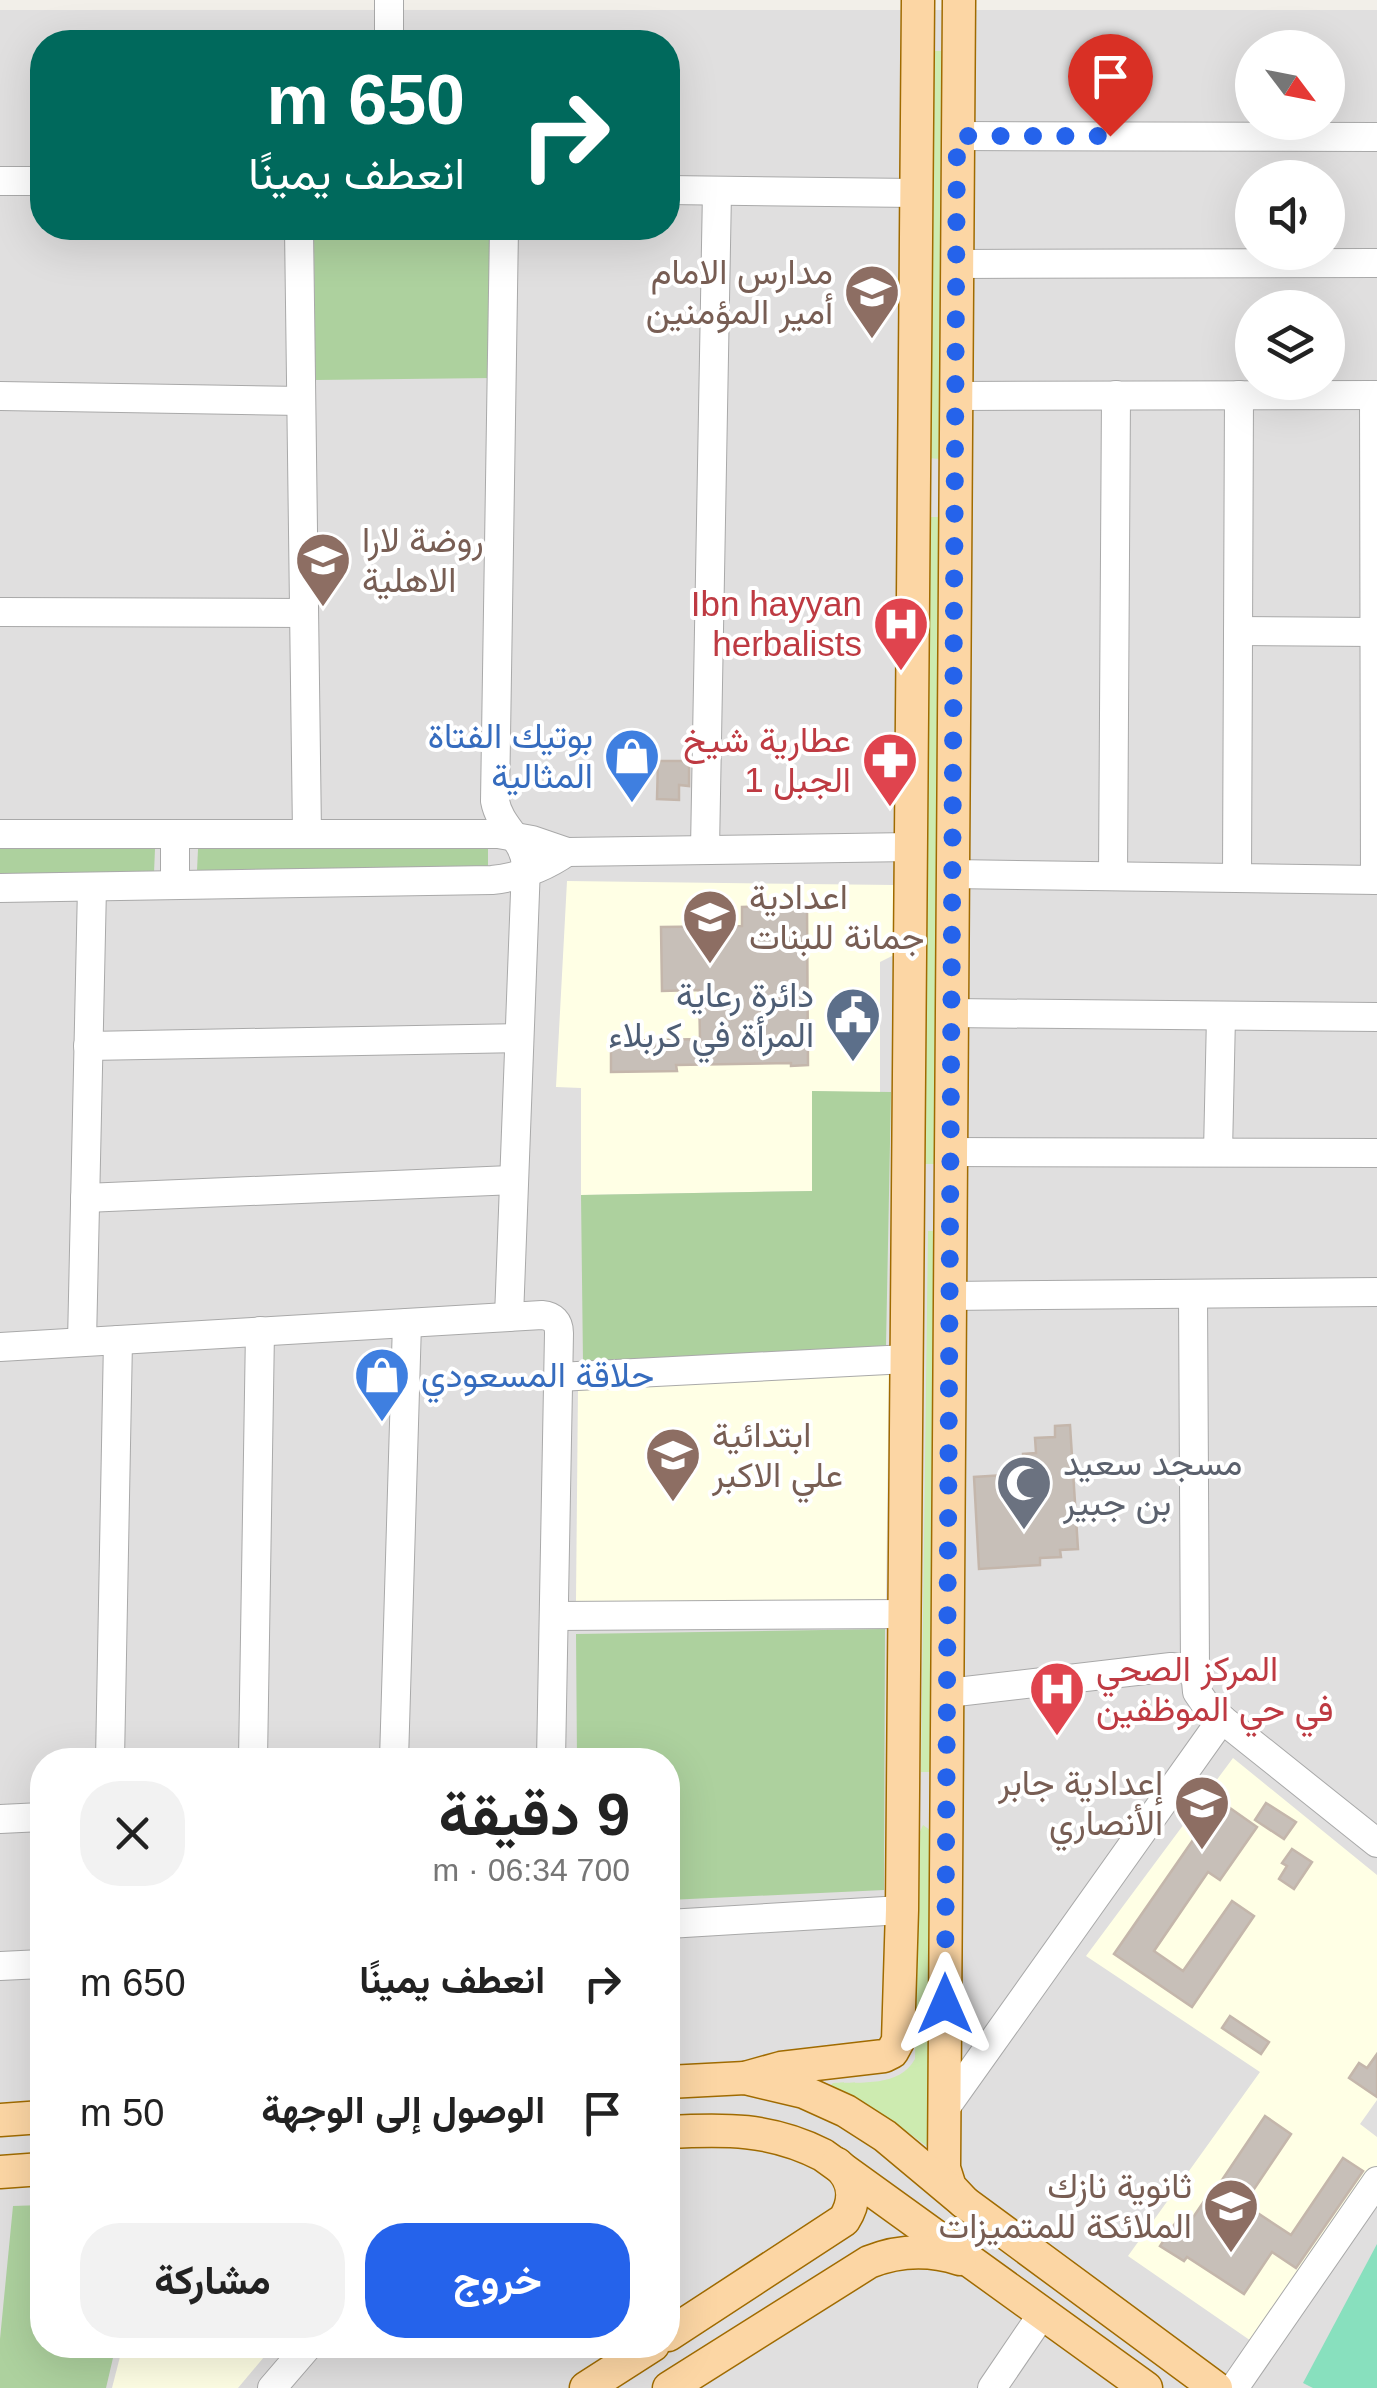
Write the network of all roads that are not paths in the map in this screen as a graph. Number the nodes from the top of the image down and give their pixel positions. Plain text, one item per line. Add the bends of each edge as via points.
1 (389, 0) edge
2 (918, 0) edge
3 (959, 0) edge
4 (389, 30) edge
5 (917, 50) junction
6 (958, 54) junction
7 (957, 136) junction
8 (1377, 137) edge
9 (0, 181) edge
10 (30, 181) edge
11 (680, 190) edge
12 (717, 191) junction
13 (915, 193) junction
14 (299, 240) edge
15 (504, 240) edge
16 (1377, 263) edge
17 (956, 264) junction
18 (1345, 394) edge
19 (1375, 394) edge
20 (1116, 395) junction
21 (1235, 395) edge
22 (0, 396) edge
23 (955, 396) junction
24 (1239, 400) edge
25 (301, 401) junction
26 (913, 461) junction
27 (954, 463) junction
28 (913, 511) junction
29 (954, 511) junction
30 (0, 612) edge
31 (304, 613) junction
32 (1238, 631) junction
33 (1374, 632) junction
34 (0, 834) edge
35 (175, 834) junction
36 (307, 834) junction
37 (515, 836) junction
38 (910, 847) junction
39 (705, 849) junction
40 (567, 852) junction
41 (526, 874) junction
42 (952, 874) junction
43 (1113, 876) junction
44 (1237, 878) junction
45 (1376, 880) edge
46 (175, 886) junction
47 (92, 887) junction
48 (0, 888) edge
49 (951, 1013) junction
50 (1221, 1016) junction
51 (1377, 1017) edge
52 (518, 1038) junction
53 (88, 1046) junction
54 (1218, 1152) junction
55 (1377, 1153) edge
56 (950, 1159) junction
57 (908, 1170) junction
58 (513, 1180) junction
59 (85, 1198) junction
60 (907, 1216) junction
61 (949, 1220) junction
62 (1377, 1292) edge
63 (1192, 1294) junction
64 (950, 1296) junction
65 (509, 1317) junction
66 (407, 1323) junction
67 (260, 1332) junction
68 (118, 1340) junction
69 (82, 1342) junction
70 (0, 1347) edge
71 (907, 1359) junction
72 (558, 1377) junction
73 (904, 1614) junction
74 (554, 1616) junction
75 (1195, 1670) junction
76 (948, 1693) junction
77 (1222, 1719) junction
78 (110, 1748) edge
79 (253, 1748) edge
80 (394, 1748) edge
81 (552, 1748) edge
82 (946, 1781) junction
83 (903, 1782) junction
84 (30, 1818) edge
85 (0, 1820) edge
86 (903, 1828) junction
87 (946, 1828) junction
88 (1377, 1843) edge
89 (902, 1910) junction
90 (680, 1923) edge
91 (30, 1965) edge
92 (0, 1966) edge
93 (745, 2078) junction
94 (680, 2081) edge
95 (944, 2110) junction
96 (30, 2118) edge
97 (0, 2120) edge
98 (680, 2132) edge
99 (837, 2164) junction
100 (30, 2172) edge
101 (1, 2179) edge
102 (1377, 2181) edge
103 (964, 2202) junction
104 (978, 2267) junction
105 (1043, 2313) junction
106 (680, 2328) edge
107 (298, 2358) edge
108 (633, 2358) edge
109 (272, 2388) edge
110 (586, 2388) edge
111 (669, 2388) edge
112 (992, 2388) edge
113 (1146, 2388) edge
114 (1216, 2388) edge
115 (1234, 2388) edge

1 - 4 street
2 - 5 main road
3 - 6 main road
5 - 6 main road via 939,36
5 - 13 main road
6 - 7 main road
7 - 8 street
7 - 17 main road
9 - 10 street
11 - 12 street
12 - 13 street
12 - 39 street
13 - 26 main road
14 - 25 street
15 - 37 street via 495,801
16 - 17 street
17 - 23 main road
18 - 19 street
19 - 33 street
20 - 21 street
20 - 23 street
20 - 43 street
22 - 25 street
23 - 27 main road
24 - 32 street
25 - 31 street
26 - 27 main road via 929,471
26 - 28 main road
27 - 29 main road
28 - 29 main road via 938,502
28 - 38 main road
29 - 42 main road
30 - 31 street
31 - 36 street
32 - 33 street
32 - 44 street
33 - 45 street
34 - 35 street
35 - 36 street
35 - 46 street
36 - 37 street
37 - 40 street
37 - 41 street
38 - 39 street
38 - 57 main road
39 - 40 street
40 - 41 street
41 - 46 street
41 - 52 street
42 - 43 street
42 - 49 main road
43 - 44 street
44 - 45 street
46 - 47 street
47 - 48 street
47 - 53 street
49 - 50 street
49 - 56 main road
50 - 51 street
50 - 54 street
52 - 53 street
52 - 58 street
53 - 59 street
54 - 55 street
54 - 56 street
56 - 57 main road via 943,1174 925,1179
56 - 61 main road
57 - 60 main road
58 - 59 street
58 - 65 street
59 - 69 street
60 - 61 main road via 924,1208
60 - 71 main road
61 - 64 main road
62 - 63 street
63 - 64 street
63 - 75 street
64 - 76 main road
65 - 66 street
65 - 72 street via 555,1320
66 - 67 street
66 - 80 street
67 - 68 street
67 - 79 street
68 - 69 street
68 - 78 street
69 - 70 street
71 - 72 street
71 - 73 main road
72 - 74 street
73 - 74 street
73 - 83 main road
74 - 81 street
75 - 76 street via 1171,1667
75 - 77 street via 1198,1692
76 - 82 main road
77 - 88 street
77 - 95 street
82 - 83 main road via 930,1792
82 - 87 main road
83 - 86 main road
84 - 85 street
86 - 87 main road via 930,1817
86 - 89 main road
87 - 95 main road
89 - 90 street
89 - 93 main road via 898,2040 892,2052
91 - 92 street
93 - 94 main road
93 - 103 main road via 804,2092 846,2111
95 - 103 main road via 944,2173
96 - 97 main road
98 - 99 main road via 761,2132
99 - 104 main road
99 - 106 main road via 853,2190 844,2220
100 - 101 main road
102 - 115 street
103 - 114 main road
104 - 105 main road
104 - 111 main road via 935,2252 880,2258
105 - 112 street
105 - 113 main road
107 - 109 street
108 - 110 main road

